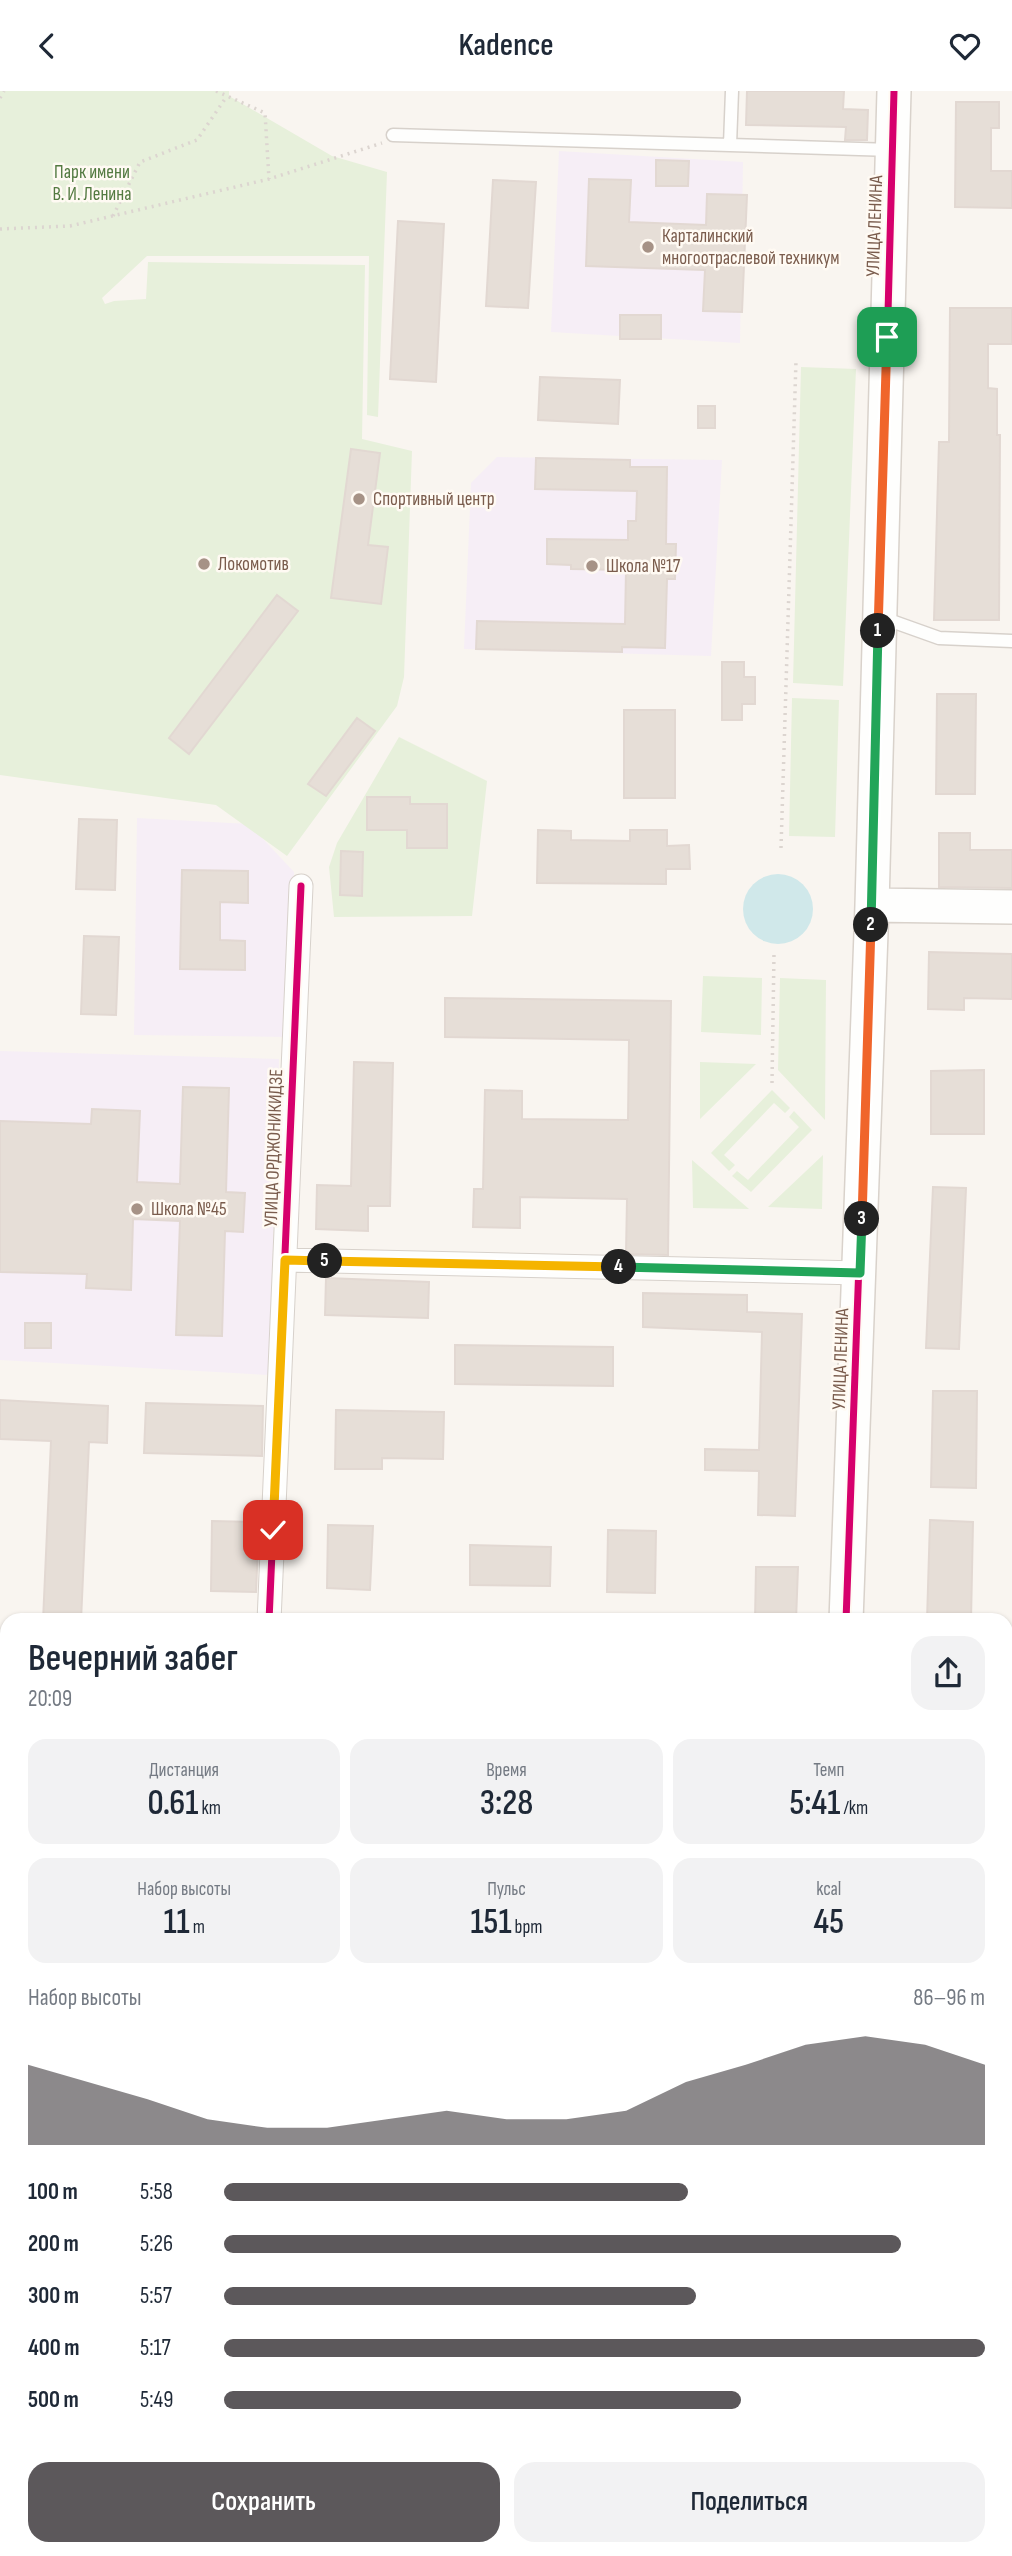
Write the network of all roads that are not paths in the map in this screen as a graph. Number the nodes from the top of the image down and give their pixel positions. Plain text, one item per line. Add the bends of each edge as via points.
1 (732, 91) edge
2 (894, 91) edge
3 (393, 135) road end
4 (730, 145) junction
5 (893, 150) junction
6 (879, 617) junction
7 (1012, 641) edge
8 (301, 886) dead end
9 (872, 905) junction
10 (1012, 908) edge
11 (285, 1260) junction
12 (860, 1273) junction
13 (269, 1613) edge
14 (846, 1613) edge

1 - 4 lane
2 - 5 street, УЛИЦА ЛЕНИНА
3 - 4 lane
4 - 5 lane
5 - 6 street, УЛИЦА ЛЕНИНА
6 - 7 lane via 939,638
6 - 9 street, УЛИЦА ЛЕНИНА
8 - 11 street, УЛИЦА ОРДЖОНИКИДЗЕ
9 - 10 street
9 - 12 street, УЛИЦА ЛЕНИНА
11 - 12 street
11 - 13 street, УЛИЦА ОРДЖОНИКИДЗЕ
12 - 14 street, УЛИЦА ЛЕНИНА

